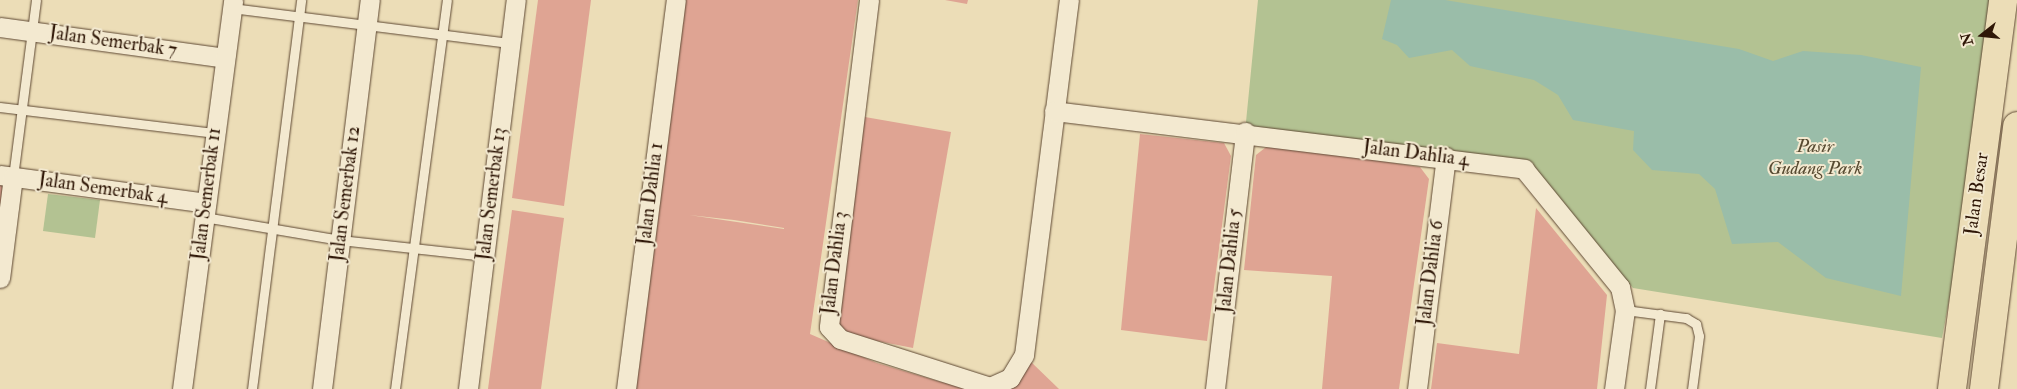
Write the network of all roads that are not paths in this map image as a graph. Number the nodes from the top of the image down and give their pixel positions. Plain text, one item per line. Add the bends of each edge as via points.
1 (36, 0) edge
2 (301, 0) edge
3 (370, 0) edge
4 (446, 0) edge
5 (516, 0) edge
6 (676, 0) edge
7 (869, 0) edge
8 (1069, 0) edge
9 (1993, 0) edge
10 (2003, 0) edge
11 (233, 4) edge
12 (299, 17) junction
13 (367, 26) junction
14 (0, 27) edge
15 (31, 31) junction
16 (442, 34) junction
17 (1998, 36) junction
18 (511, 43) junction
19 (225, 58) junction
20 (0, 107) edge
21 (22, 110) junction
22 (1054, 110) junction
23 (2017, 126) edge
24 (1244, 132) junction
25 (216, 133) junction
26 (1446, 157) junction
27 (6, 176) edge
28 (205, 210) junction
29 (272, 229) junction
30 (340, 240) junction
31 (413, 249) junction
32 (2, 251) edge
33 (485, 256) junction
34 (0, 278) edge
35 (1625, 310) junction
36 (1660, 314) junction
37 (182, 389) edge
38 (252, 389) edge
39 (322, 389) edge
40 (395, 389) edge
41 (468, 389) edge
42 (626, 389) edge
43 (1216, 389) edge
44 (1417, 389) edge
45 (1614, 389) edge
46 (1650, 389) edge
47 (1692, 389) edge
48 (1952, 389) edge
49 (1984, 389) edge

1 - 15 lane
2 - 12 lane
3 - 13 street, Jalan Semerbak 12
4 - 16 lane
5 - 18 street, Jalan Semerbak 13
6 - 42 street, Jalan Dahlia 1
7 - 22 street, Jalan Dahlia 3 via 829,309 829,327 835,337 987,386 997,386 1010,378 1024,355
8 - 22 street, Jalan Dahlia 3
9 - 17 main road
10 - 17 main road, Jalan Besar
11 - 12 lane
11 - 19 street, Jalan Semerbak 11
12 - 13 lane
12 - 29 lane
13 - 16 lane
13 - 30 street, Jalan Semerbak 12
14 - 15 street, Jalan Semerbak 7
15 - 19 street, Jalan Semerbak 7
15 - 21 lane
16 - 18 lane
16 - 31 lane
17 - 48 main road, Jalan Besar
18 - 33 street, Jalan Semerbak 13
19 - 25 street, Jalan Semerbak 11
20 - 21 lane
21 - 25 lane
21 - 27 lane
22 - 24 street, Jalan Dahlia 4
23 - 49 main road, Jalan Besar
24 - 26 street, Jalan Dahlia 4
24 - 43 street, Jalan Dahlia 5
25 - 28 street, Jalan Semerbak 11
26 - 35 street, Jalan Dahlia 4 via 1528,171 1618,283
26 - 44 street, Jalan Dahlia 6
27 - 28 street, Jalan Semerbak 4
27 - 32 street
28 - 29 lane
28 - 37 street, Jalan Semerbak 11
29 - 30 lane
29 - 38 lane
30 - 31 lane
30 - 39 street, Jalan Semerbak 12
31 - 33 lane
31 - 40 lane
32 - 34 street
33 - 41 street, Jalan Semerbak 13
35 - 36 lane
35 - 45 street, Jalan Dahlia 4
36 - 46 lane
36 - 47 lane via 1692,320 1699,330

